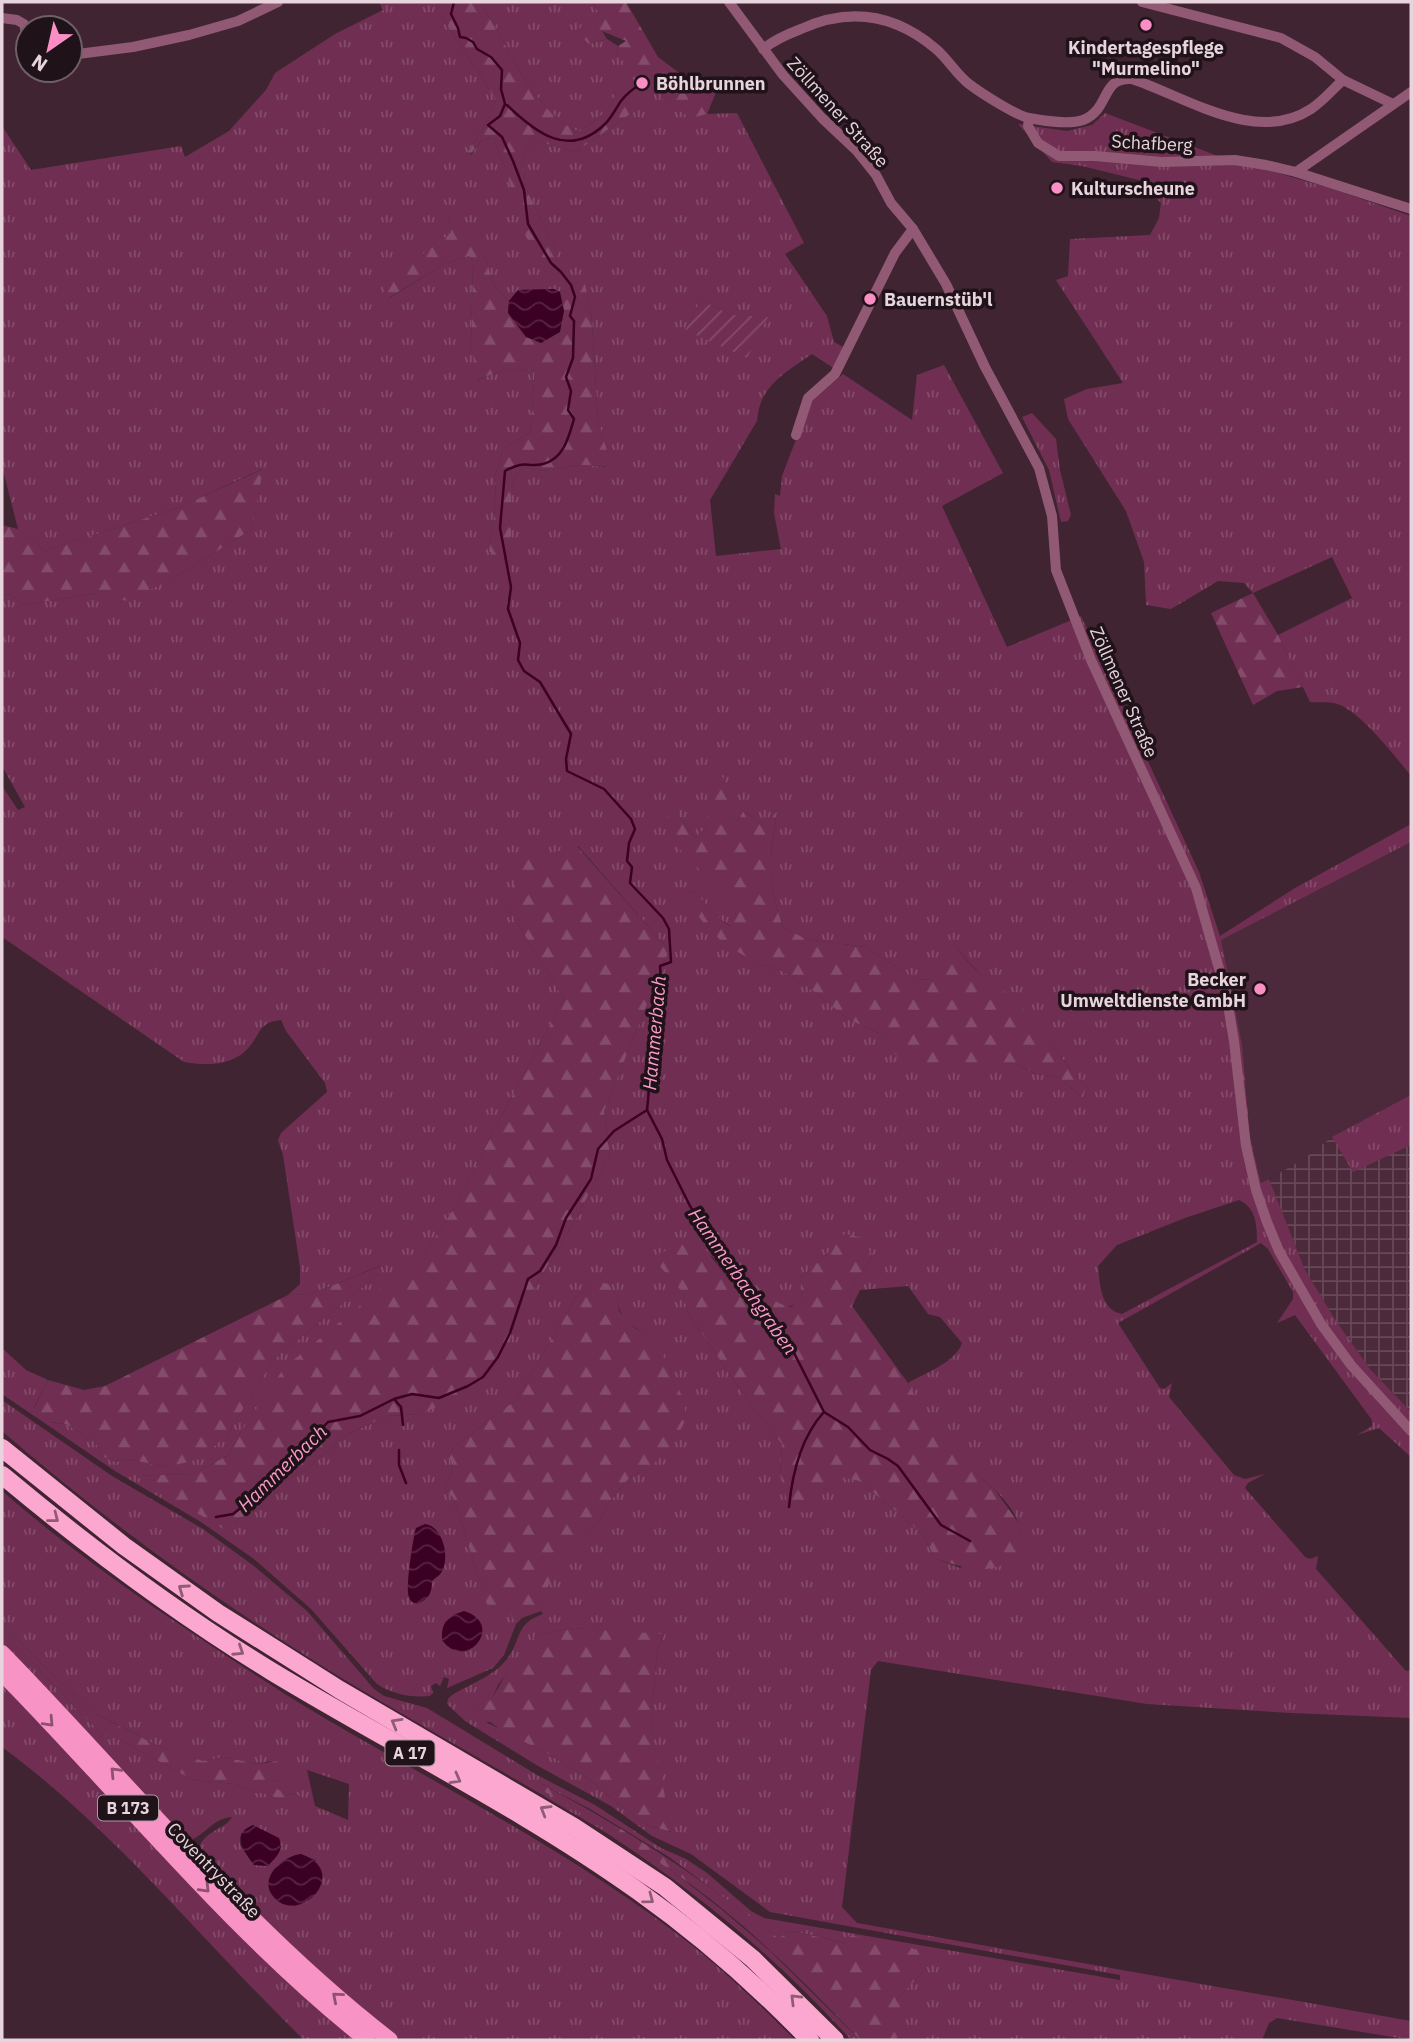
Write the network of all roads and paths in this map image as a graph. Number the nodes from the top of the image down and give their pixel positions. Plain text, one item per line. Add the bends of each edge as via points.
1 (278, 2) edge
2 (729, 2) edge
3 (1142, 2) edge
4 (763, 49) junction
5 (84, 53) edge
6 (1343, 80) junction
7 (1409, 97) edge
8 (1394, 104) junction
9 (1029, 118) junction
10 (1296, 172) junction
11 (1411, 209) edge
12 (913, 229) junction
13 (796, 435) dead end
14 (1411, 1431) edge
15 (2, 1448) edge
16 (2, 1475) edge
17 (2, 1653) edge
18 (2, 1673) edge
19 (367, 2040) edge
20 (390, 2040) edge
21 (810, 2040) edge
22 (835, 2040) edge

1 - 5 street via 238,21 189,35
2 - 4 street, Zöllmener Straße
3 - 6 street via 1281,38
4 - 9 street via 832,18 883,20 915,33 969,84
4 - 12 street, Zöllmener Straße via 856,150
6 - 8 street
6 - 9 street via 1311,110 1282,120 1235,118 1124,79 1111,85 1102,104 1084,120
7 - 8 street
8 - 10 street
9 - 10 street, Schafberg via 1028,126 1038,143 1059,156 1162,162 1235,160
10 - 11 street, Schafberg
12 - 13 street via 895,253 835,374 808,398
12 - 14 street, Zöllmener Straße via 946,284 1039,468 1052,516 1056,570 1091,660 1196,888 1228,1004 1253,1177 1279,1251 1300,1291 1351,1365
22 -> 15 highway, A 17 via 753,1959 665,1887 574,1827 218,1613 124,1546
16 -> 21 highway, A 17 via 110,1562 209,1631 637,1890 729,1962
20 -> 17 highway, B 173 via 289,1954
18 -> 19 highway, Coventrystraße / B 173 via 255,1940

